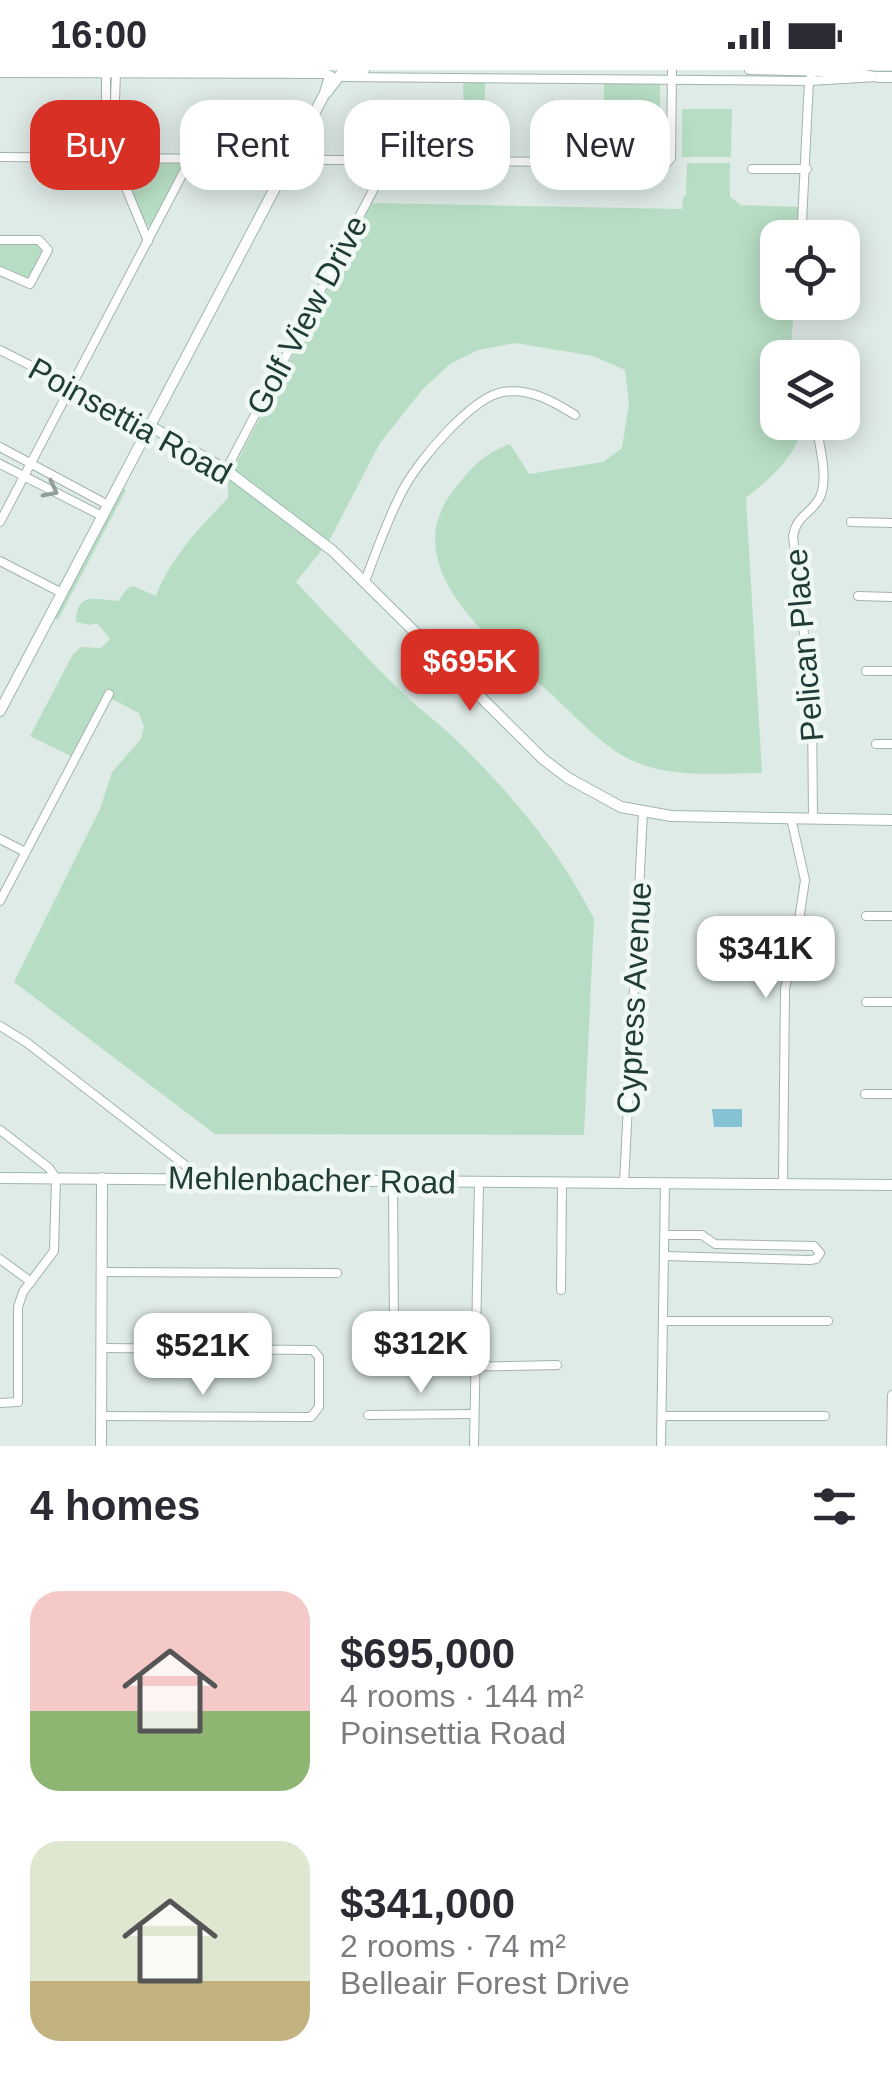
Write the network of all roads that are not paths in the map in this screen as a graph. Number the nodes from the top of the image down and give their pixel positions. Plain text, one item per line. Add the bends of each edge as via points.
1 (365, 70) edge
2 (748, 70) edge
3 (111, 72) edge
4 (0, 73) edge
5 (337, 74) edge
6 (518, 74) edge
7 (533, 74) edge
8 (812, 74) edge
9 (672, 75) edge
10 (878, 77) joint
11 (892, 78) edge
12 (746, 80) junction
13 (112, 100) edge
14 (322, 100) edge
15 (0, 157) edge
16 (30, 157) edge
17 (510, 161) edge
18 (752, 168) dead end
19 (807, 170) junction
20 (180, 181) edge
21 (126, 190) edge
22 (274, 190) edge
23 (373, 190) edge
24 (802, 220) edge
25 (0, 240) edge
26 (148, 241) junction
27 (0, 270) edge
28 (0, 350) edge
29 (70, 387) junction
30 (575, 415) dead end
31 (150, 426) junction
32 (818, 440) edge
33 (0, 447) edge
34 (30, 463) junction
35 (0, 464) edge
36 (226, 470) junction
37 (24, 476) junction
38 (105, 511) junction
39 (0, 522) edge
40 (850, 522) dead end
41 (892, 523) edge
42 (0, 561) edge
43 (364, 581) junction
44 (62, 593) junction
45 (858, 596) dead end
46 (892, 597) edge
47 (866, 671) dead end
48 (892, 672) edge
49 (109, 694) dead end
50 (0, 711) edge
51 (876, 744) dead end
52 (892, 744) edge
53 (643, 812) junction
54 (792, 818) junction
55 (813, 818) junction
56 (892, 820) edge
57 (0, 839) edge
58 (25, 852) junction
59 (0, 901) edge
60 (866, 916) dead end
61 (892, 916) edge
62 (866, 1002) dead end
63 (892, 1002) edge
64 (0, 1026) edge
65 (865, 1094) dead end
66 (892, 1094) edge
67 (0, 1130) edge
68 (0, 1178) edge
69 (56, 1178) junction
70 (102, 1178) junction
71 (192, 1178) junction
72 (393, 1181) junction
73 (478, 1181) junction
74 (562, 1183) junction
75 (624, 1183) junction
76 (665, 1184) junction
77 (783, 1184) junction
78 (892, 1185) edge
79 (665, 1235) junction
80 (665, 1256) junction
81 (0, 1260) edge
82 (102, 1272) junction
83 (337, 1273) dead end
84 (31, 1282) junction
85 (562, 1290) dead end
86 (664, 1321) junction
87 (828, 1322) dead end
88 (394, 1330) dead end
89 (102, 1348) junction
90 (557, 1365) dead end
91 (475, 1367) junction
92 (452, 1368) dead end
93 (892, 1395) edge
94 (0, 1403) edge
95 (474, 1414) junction
96 (368, 1415) dead end
97 (102, 1416) junction
98 (662, 1416) junction
99 (825, 1416) dead end
100 (101, 1446) edge
101 (474, 1446) edge
102 (662, 1446) edge
103 (891, 1446) edge

1 - 5 street
2 - 8 street
2 - 12 street
3 - 4 street
3 - 5 street
3 - 13 street
5 - 6 street
5 - 14 street
6 - 7 street
7 - 9 street
8 - 10 street
8 - 12 street
8 - 19 street
9 - 12 street
9 - 17 street via 667,163
10 - 11 street
15 - 16 street
18 - 19 street
19 - 24 street
20 - 26 street
21 - 26 street
22 - 31 street
23 - 36 street, Golf View Drive
25 - 27 street via 39,240 48,250 30,284
26 - 29 street
28 - 29 street, Poinsettia Road
29 - 31 street, Poinsettia Road
29 - 34 street
30 - 43 street via 546,397 516,391 469,408 406,483
31 - 36 street, Poinsettia Road
31 - 38 street
32 - 55 street, Pelican Place via 819,500 796,522 793,536 812,706
33 - 34 street
34 - 37 street
34 - 38 street
35 - 37 street
36 - 43 street, Poinsettia Road
37 -> 38 street
37 - 39 street
38 - 44 street
40 - 41 street
42 - 44 street
43 - 53 street, Poinsettia Road via 543,759 603,800
44 - 50 street
45 - 46 street
47 - 48 street
49 - 58 street
51 - 52 street
53 - 54 street, Poinsettia Road
53 - 75 street, Cypress Avenue
54 - 55 street, Poinsettia Road
54 - 77 street via 805,880 784,988
55 - 56 street, Poinsettia Road
57 - 58 street
58 - 59 street
60 - 61 street
62 - 63 street
64 - 71 street via 190,1169
65 - 66 street
67 - 69 street
68 - 69 street, Mehlenbacher Road
69 - 70 street, Mehlenbacher Road
69 - 84 street via 54,1251
70 - 71 street, Mehlenbacher Road
70 - 82 street
71 - 72 street, Mehlenbacher Road
72 - 73 street, Mehlenbacher Road
72 - 88 street
73 - 74 street, Mehlenbacher Road
73 - 91 street
74 - 75 street, Mehlenbacher Road
74 - 85 street
75 - 76 street, Mehlenbacher Road
76 - 77 street, Mehlenbacher Road
76 - 79 street
77 - 78 street, Mehlenbacher Road
79 - 80 street
79 - 80 street via 702,1235 715,1244 814,1246 820,1253 810,1260
80 - 86 street
81 - 84 street
82 - 83 street
82 - 89 street
84 - 94 street via 18,1307 18,1402
86 - 87 street
86 - 98 street
89 - 97 street
89 - 97 street via 313,1350 319,1357 320,1407 311,1417
90 - 91 street
91 - 92 street
91 - 95 street
93 - 103 street
95 - 96 street
95 - 101 street
97 - 100 street
98 - 99 street
98 - 102 street

